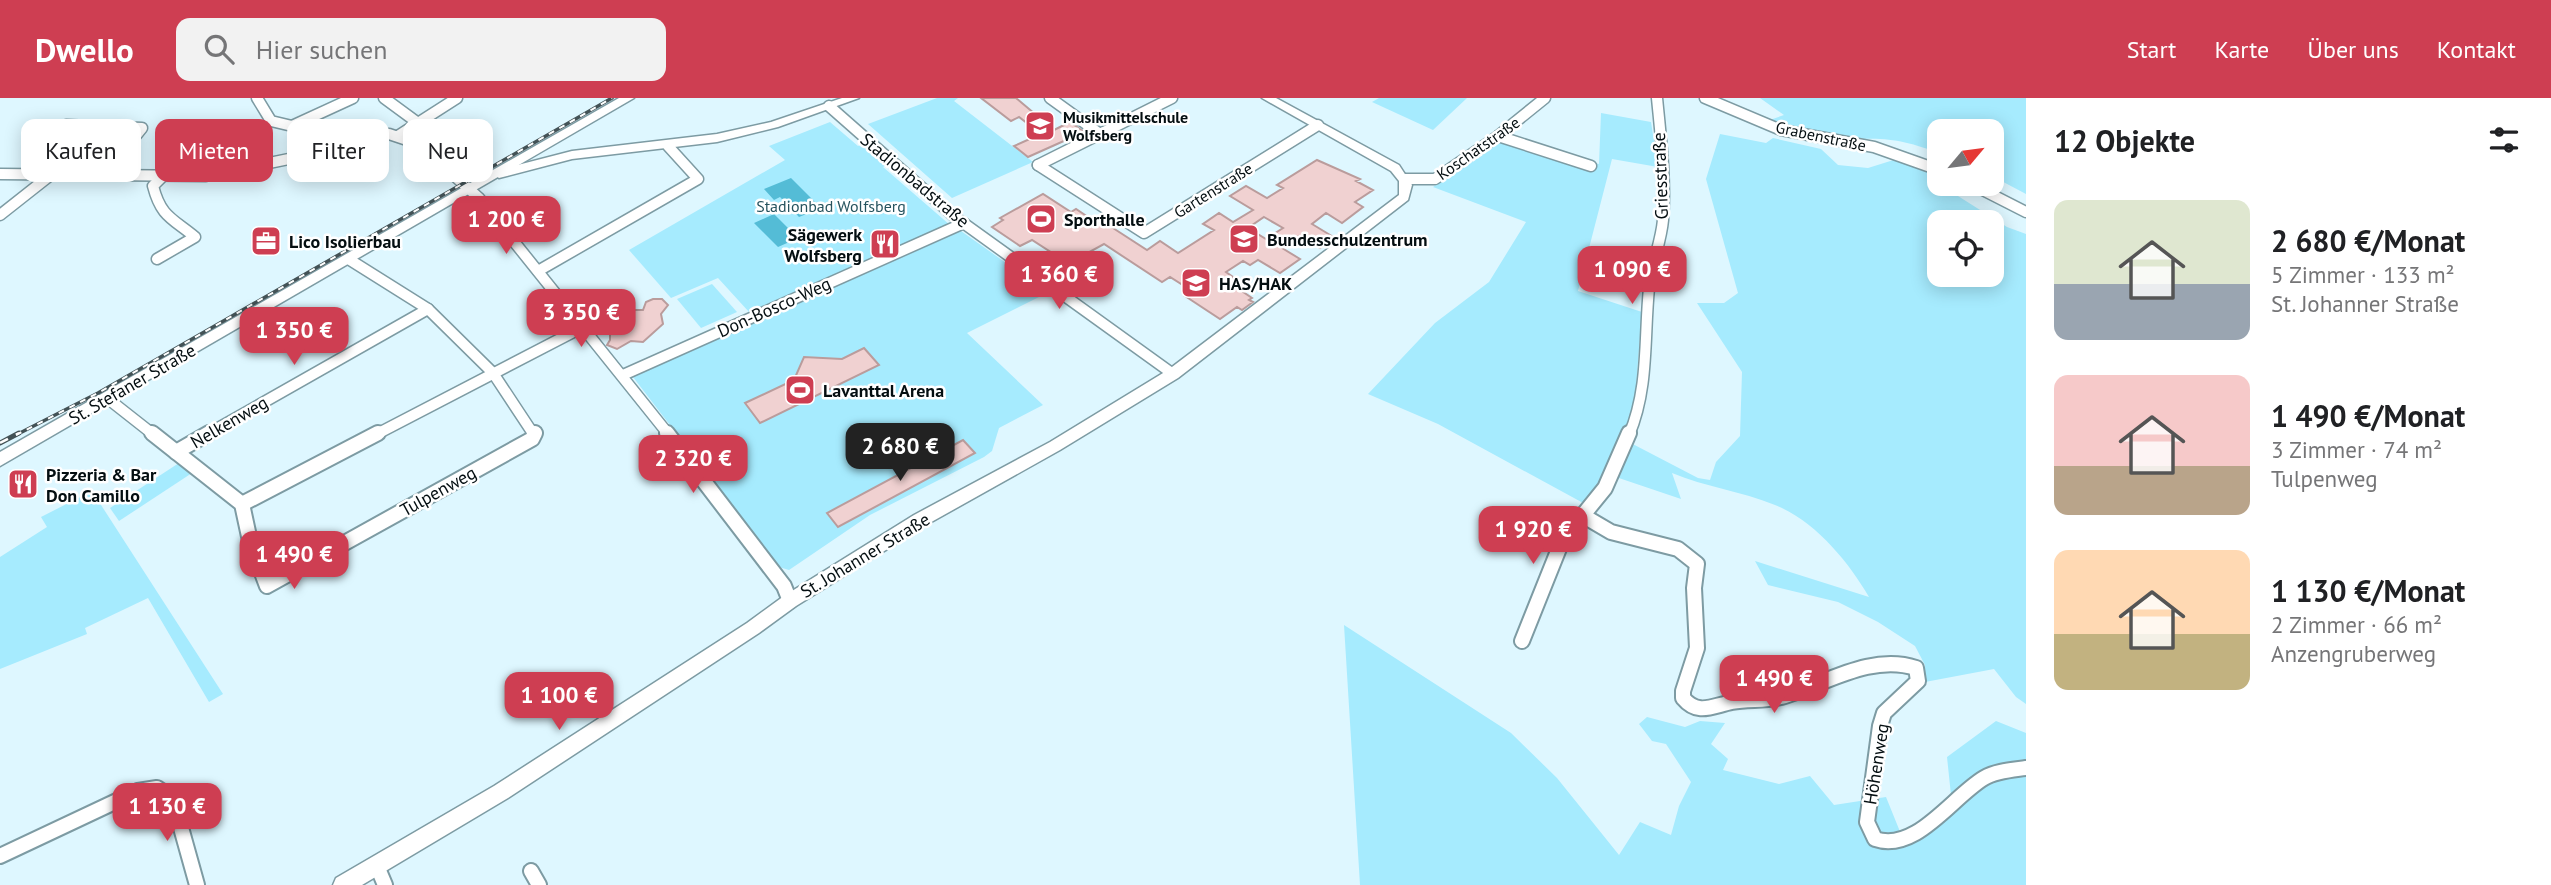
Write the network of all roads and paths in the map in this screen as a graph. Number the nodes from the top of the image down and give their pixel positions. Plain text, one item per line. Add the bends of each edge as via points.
1 (257, 98) edge
2 (353, 98) edge
3 (384, 98) edge
4 (457, 98) edge
5 (628, 98) edge
6 (853, 98) edge
7 (1050, 98) edge
8 (1172, 98) edge
9 (1268, 98) edge
10 (1545, 98) edge
11 (1657, 98) edge
12 (1705, 98) edge
13 (829, 106) junction
14 (307, 119) edge
15 (413, 119) edge
16 (424, 119) edge
17 (287, 125) edge
18 (1318, 125) junction
19 (403, 133) edge
20 (570, 134) junction
21 (1100, 134) junction
22 (389, 135) edge
23 (398, 136) junction
24 (1498, 136) junction
25 (668, 146) junction
26 (545, 148) junction
27 (585, 152) junction
28 (562, 157) junction
29 (1591, 166) dead end
30 (1927, 166) edge
31 (0, 174) edge
32 (21, 174) edge
33 (499, 174) junction
34 (1405, 179) junction
35 (42, 182) edge
36 (157, 182) edge
37 (471, 190) junction
38 (1995, 196) edge
39 (2026, 212) edge
40 (0, 215) edge
41 (964, 223) junction
42 (157, 259) dead end
43 (350, 260) junction
44 (538, 271) junction
45 (428, 310) junction
46 (583, 327) junction
47 (493, 373) junction
48 (1173, 374) junction
49 (622, 375) junction
50 (107, 398) junction
51 (176, 452) junction
52 (0, 460) edge
53 (242, 504) junction
54 (1582, 515) junction
55 (790, 601) junction
56 (1522, 641) dead end
57 (2026, 768) edge
58 (0, 856) edge
59 (376, 866) junction
60 (197, 885) edge
61 (343, 885) edge
62 (385, 885) edge

1 - 17 street via 271,121
2 - 14 street
3 - 15 street
4 - 16 street
5 - 20 main road
6 - 13 street, St. Stefaner Straße
7 - 21 street
8 - 21 street
9 - 18 street
10 - 24 street, Koschatstraße
11 - 54 street, Griesstraße via 1663,223 1649,286 1643,394 1605,488
12 - 30 street, Grabenstraße via 1781,130 1874,147
13 - 25 street, St. Stefaner Straße via 774,125
13 - 41 street, Stadionbadstraße
18 - 21 street, Gartenstraße via 1144,233 1038,165
18 - 34 street via 1388,162
19 - 23 street
20 - 26 main road
20 - 27 street via 570,141
22 - 23 street
23 - 37 street via 426,148
24 - 29 street
24 - 34 street, Koschatstraße via 1434,179
25 - 27 street, St. Stefaner Straße
25 - 44 street via 698,179
26 - 27 street, St. Stefaner Straße
26 - 28 street, St. Stefaner Straße
26 - 33 main road
27 - 28 street, St. Stefaner Straße
28 - 33 street, St. Stefaner Straße
31 - 32 street
33 - 37 main road, St. Stefaner Straße
34 - 48 street, St. Johanner Straße via 1407,191 1399,203
35 - 40 street
36 - 42 street via 153,186 158,207 170,222 195,237
37 - 43 main road, St. Stefaner Straße
37 - 44 street
38 - 39 street
41 - 48 street, Stadionbadstraße
41 - 49 street, Don-Bosco-Weg
43 - 45 street
43 - 50 main road, St. Stefaner Straße
44 - 46 street
45 - 47 street
45 - 51 street, Nelkenweg
46 - 47 street
46 - 49 street
47 - 53 street
47 - 53 street, Tulpenweg via 535,433 532,439 267,586
48 - 55 street, St. Johanner Straße
49 - 55 street via 784,586
50 - 51 street
50 - 52 main road, St. Stefaner Straße
51 - 53 street
54 - 56 street, Griesstraße via 1562,541
54 - 57 street, Höhenweg via 1601,528 1688,555 1697,564 1697,648 1683,691 1693,709 1704,711 1779,697 1897,662 1916,668 1918,681 1884,713 1867,822 1869,834 1885,844 1931,824 1986,776
55 - 59 street, St. Johanner Straße via 579,743
58 - 60 street via 154,786 173,799
59 - 61 street, St. Johanner Straße
59 - 62 street

